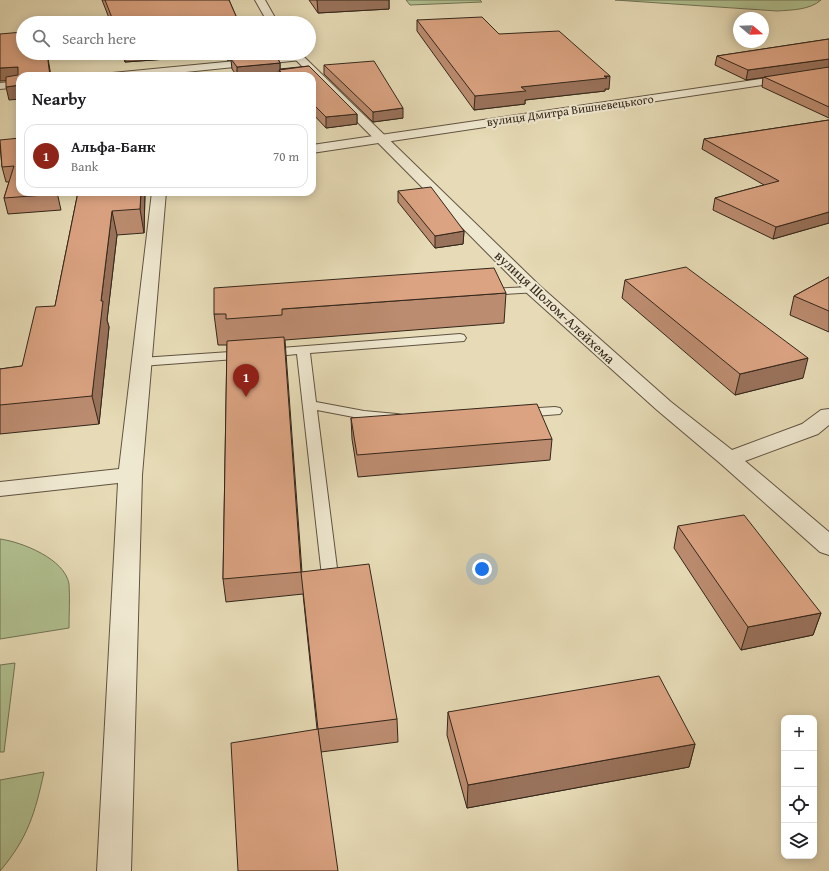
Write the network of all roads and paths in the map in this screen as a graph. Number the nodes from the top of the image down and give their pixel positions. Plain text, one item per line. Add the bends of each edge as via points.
1 (260, 0) edge
2 (269, 16) edge
3 (259, 60) edge
4 (300, 60) edge
5 (149, 72) edge
6 (313, 72) edge
7 (829, 72) edge
8 (316, 75) edge
9 (16, 84) edge
10 (0, 86) edge
11 (381, 138) junction
12 (316, 147) edge
13 (159, 196) edge
14 (534, 290) junction
15 (480, 292) edge
16 (460, 338) dead end
17 (303, 350) junction
18 (141, 362) junction
19 (309, 405) junction
20 (555, 411) dead end
21 (508, 414) edge
22 (829, 415) edge
23 (413, 419) edge
24 (728, 459) junction
25 (130, 474) junction
26 (0, 489) edge
27 (829, 546) edge
28 (330, 576) edge
29 (114, 871) edge

1 - 2 street
3 - 5 street
4 - 6 street, вулиця Шолом-Алейхема
7 - 11 street, вулиця Дмитра Вишневецького
8 - 11 street, вулиця Шолом-Алейхема
9 - 10 street
11 - 12 street, вулиця Дмитра Вишневецького
11 - 14 street, вулиця Шолом-Алейхема
13 - 18 street
14 - 15 lane
14 - 24 street, вулиця Шолом-Алейхема via 664,406
16 - 17 lane
17 - 18 lane
17 - 19 lane
18 - 25 street
19 - 23 lane via 364,415
19 - 28 lane
20 - 21 lane
22 - 24 street via 810,429
24 - 27 street, вулиця Шолом-Алейхема
25 - 26 street
25 - 29 street

